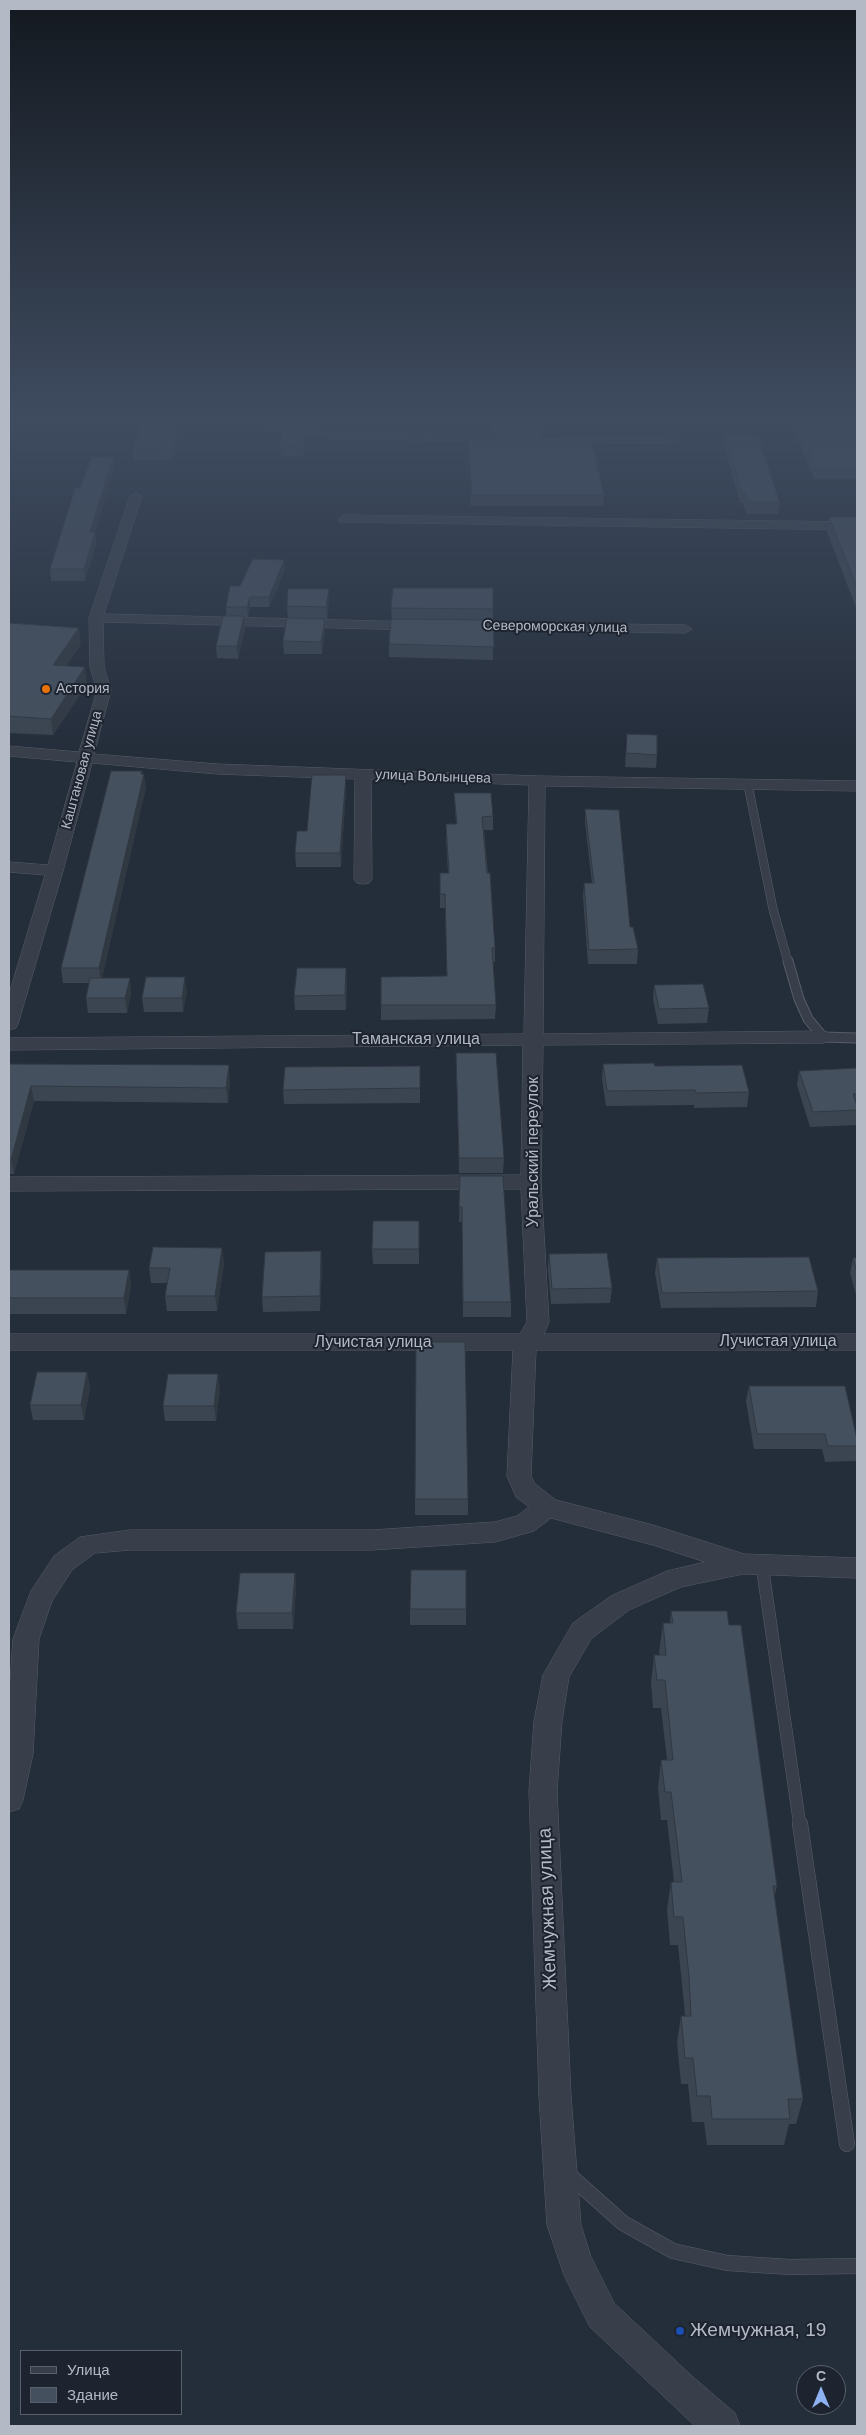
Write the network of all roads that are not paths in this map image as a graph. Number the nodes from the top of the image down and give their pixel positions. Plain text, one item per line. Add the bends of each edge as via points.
1 (123, 535) edge
2 (96, 618) junction
3 (430, 626) edge
4 (449, 626) edge
5 (685, 629) dead end
6 (9, 751) edge
7 (85, 756) junction
8 (364, 775) junction
9 (537, 781) junction
10 (748, 785) junction
11 (857, 786) edge
12 (9, 867) edge
13 (55, 871) junction
14 (363, 879) dead end
15 (9, 1024) edge
16 (823, 1037) junction
17 (857, 1038) edge
18 (535, 1039) junction
19 (9, 1044) edge
20 (531, 1182) junction
21 (9, 1184) edge
22 (9, 1342) edge
23 (857, 1342) edge
24 (525, 1344) junction
25 (547, 1507) junction
26 (752, 1564) junction
27 (857, 1568) edge
28 (9, 1800) edge
29 (847, 2144) dead end
30 (560, 2167) junction
31 (857, 2266) edge
32 (722, 2426) edge

1 - 2 street, Каштановая улица
2 - 3 street
2 - 7 street, Каштановая улица via 98,667 104,690
4 - 5 street, Североморская улица
6 - 7 street, улица Волынцева
7 - 8 street, улица Волынцева via 217,769
7 - 13 street, Каштановая улица
8 - 9 street, улица Волынцева
8 - 14 street
9 - 10 street, улица Волынцева
9 - 18 street, Уральский переулок
10 - 11 street, улица Волынцева
10 - 16 lane via 773,909 799,999 808,1019
12 - 13 street
13 - 15 street, Каштановая улица
16 - 17 lane
16 - 18 street, Таманская улица
18 - 19 street, Таманская улица
18 - 20 street, Уральский переулок
20 - 21 street
20 - 24 street, Уральский переулок via 538,1322
22 - 24 street, Лучистая улица
23 - 24 street, Лучистая улица
24 - 25 street, Уральский переулок via 519,1476 525,1490
25 - 26 street, Уральский переулок
25 - 28 street via 525,1524 495,1532 372,1540 130,1540 89,1544 63,1563 40,1598 26,1639 19,1754
26 - 27 street, Жемчужная улица
26 - 29 lane
26 - 30 street, Жемчужная улица via 676,1578 620,1603 582,1631 556,1675 548,1721 543,1792
30 - 31 lane via 623,2223 673,2251 727,2263 790,2267
30 - 32 street, Жемчужная улица via 564,2225 576,2263 602,2315

